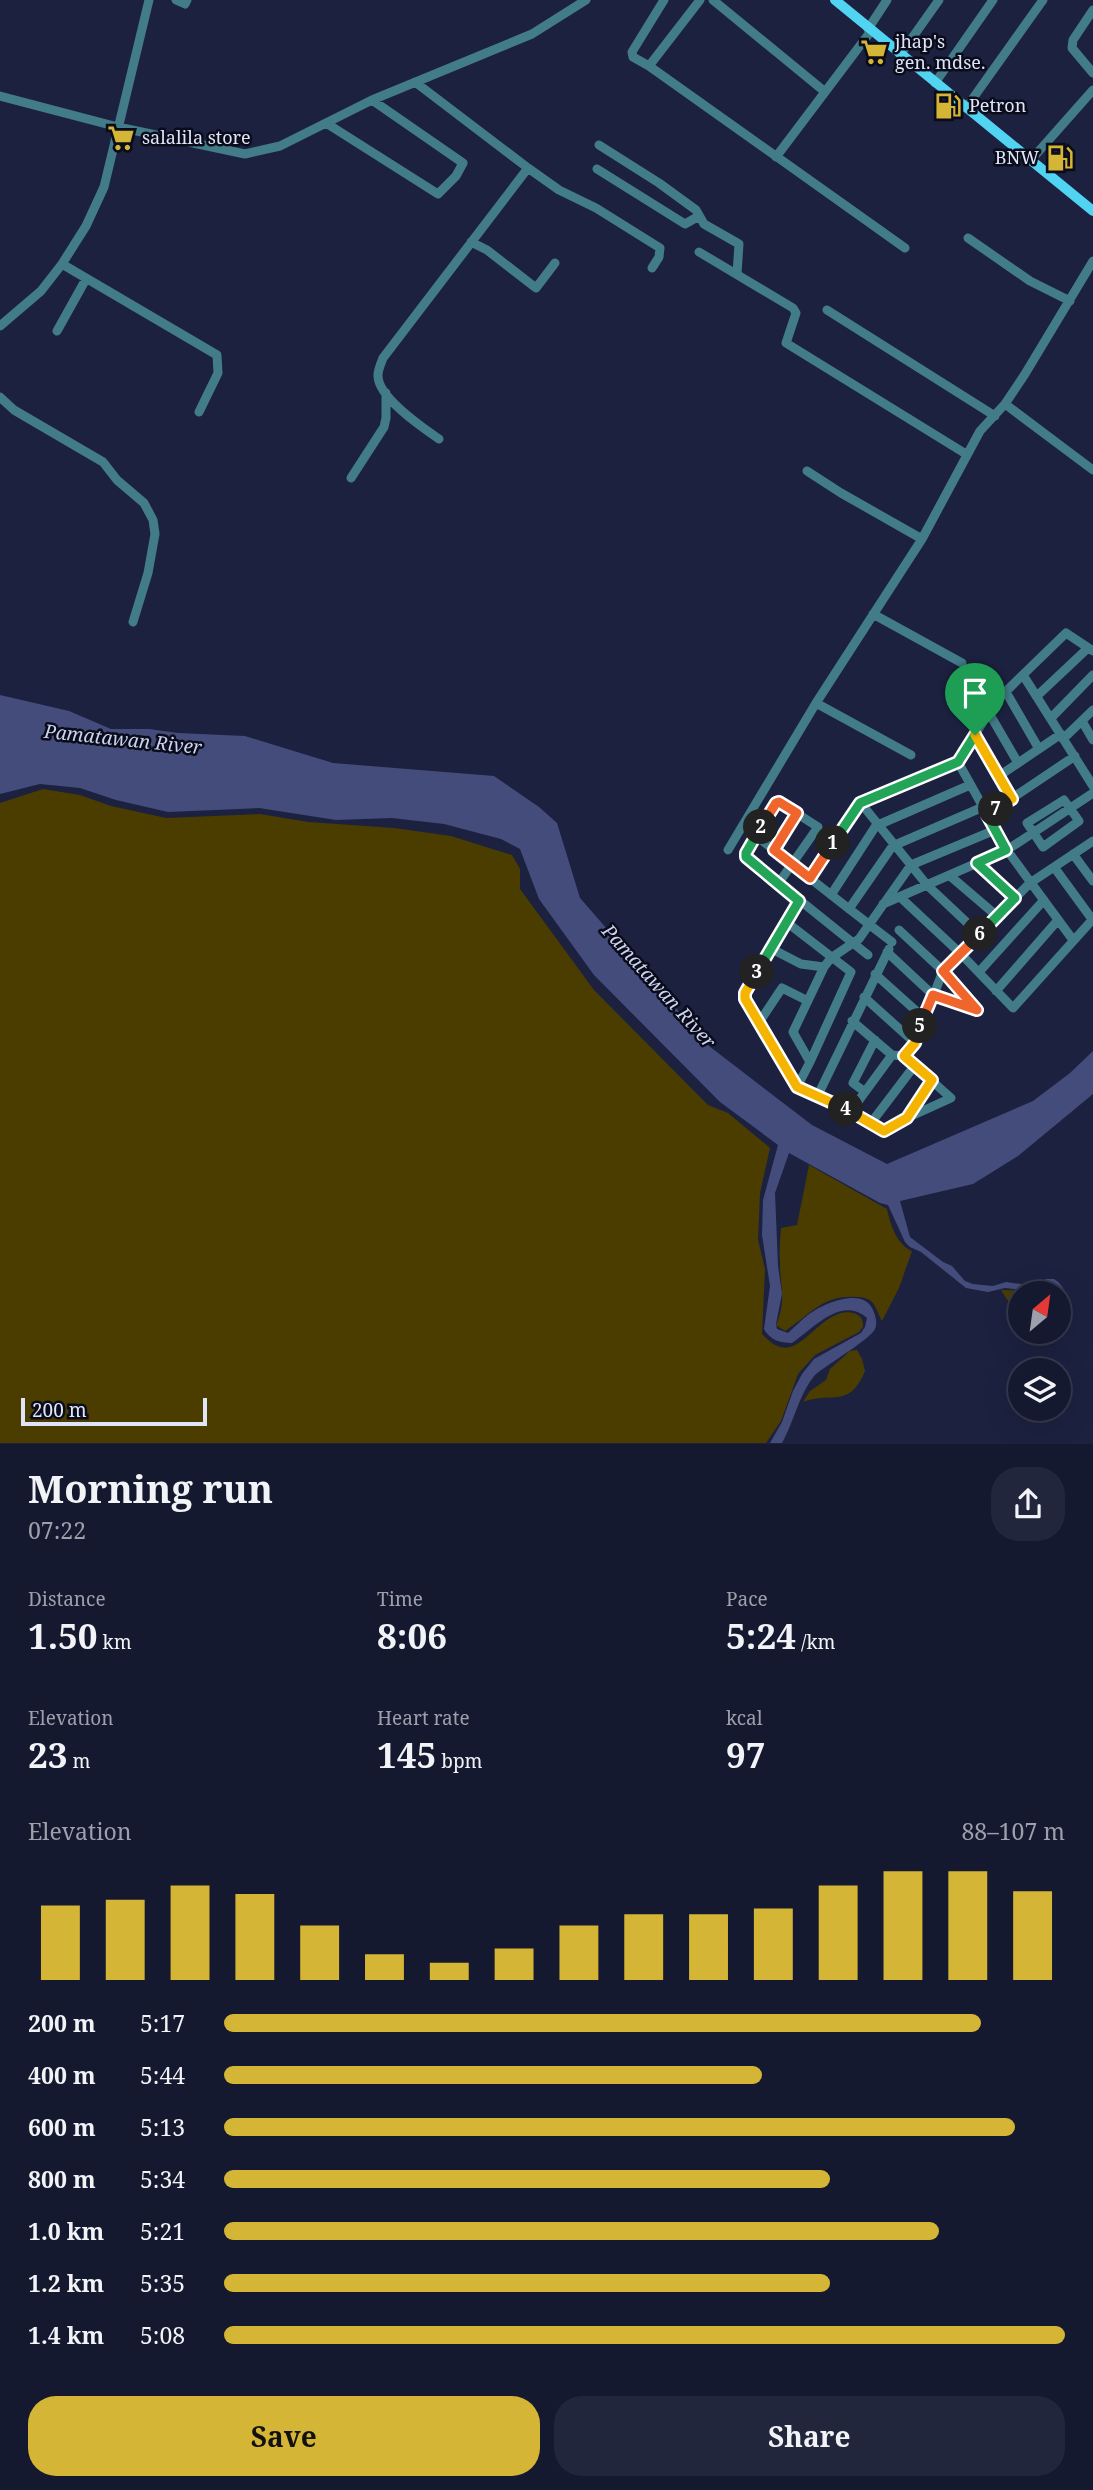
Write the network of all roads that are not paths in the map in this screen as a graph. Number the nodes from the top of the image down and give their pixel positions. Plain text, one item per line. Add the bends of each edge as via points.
1 (149, 0) edge
2 (176, 0) edge
3 (187, 0) edge
4 (586, 0) edge
5 (664, 0) edge
6 (700, 0) edge
7 (713, 0) edge
8 (835, 0) edge
9 (887, 0) edge
10 (939, 0) edge
11 (993, 0) edge
12 (1043, 0) edge
13 (1093, 10) edge
14 (869, 30) junction
15 (900, 55) junction
16 (649, 66) junction
17 (1093, 73) edge
18 (415, 82) junction
19 (935, 83) junction
20 (1093, 90) edge
21 (824, 91) junction
22 (0, 96) edge
23 (372, 100) junction
24 (966, 108) junction
25 (326, 123) junction
26 (118, 127) junction
27 (600, 145) dead end
28 (776, 158) junction
29 (1031, 160) junction
30 (528, 168) junction
31 (597, 169) dead end
32 (1093, 211) edge
33 (699, 216) junction
34 (968, 238) dead end
35 (471, 242) junction
36 (905, 248) dead end
37 (699, 253) dead end
38 (1093, 261) edge
39 (555, 263) dead end
40 (62, 264) junction
41 (652, 268) dead end
42 (737, 274) junction
43 (86, 279) junction
44 (1070, 301) junction
45 (827, 310) dead end
46 (0, 326) edge
47 (57, 331) dead end
48 (386, 392) junction
49 (0, 397) edge
50 (1005, 404) junction
51 (198, 412) dead end
52 (995, 416) junction
53 (439, 439) dead end
54 (966, 454) junction
55 (1093, 470) edge
56 (807, 471) dead end
57 (351, 478) dead end
58 (922, 539) junction
59 (873, 614) junction
60 (133, 622) dead end
61 (1090, 650) edge
62 (962, 663) dead end
63 (1023, 675) junction
64 (1093, 675) edge
65 (1006, 692) junction
66 (1037, 696) junction
67 (816, 703) junction
68 (1093, 710) edge
69 (989, 713) junction
70 (1051, 718) junction
71 (1082, 721) junction
72 (975, 735) junction
73 (1062, 737) junction
74 (1093, 740) edge
75 (1039, 749) junction
76 (911, 755) dead end
77 (1074, 756) junction
78 (958, 762) junction
79 (1018, 763) junction
80 (999, 776) junction
81 (970, 785) junction
82 (1093, 792) edge
83 (1012, 799) junction
84 (860, 803) junction
85 (1070, 808) junction
86 (985, 811) junction
87 (797, 813) junction
88 (878, 824) junction
89 (995, 830) junction
90 (1033, 833) junction
91 (755, 835) junction
92 (1093, 841) edge
93 (894, 844) junction
94 (728, 850) dead end
95 (774, 850) junction
96 (1006, 850) junction
97 (1073, 854) junction
98 (977, 863) junction
99 (793, 865) junction
100 (911, 865) junction
101 (1054, 867) junction
102 (949, 875) junction
103 (810, 878) junction
104 (1093, 881) edge
105 (1030, 883) junction
106 (779, 884) junction
107 (927, 885) junction
108 (831, 895) junction
109 (900, 897) junction
110 (1015, 898) junction
111 (1044, 900) junction
112 (799, 901) junction
113 (883, 904) junction
114 (849, 909) junction
115 (997, 916) junction
116 (1093, 919) edge
117 (1058, 920) junction
118 (785, 921) junction
119 (869, 925) junction
120 (979, 934) junction
121 (1073, 940) junction
122 (892, 942) junction
123 (853, 943) junction
124 (770, 948) junction
125 (887, 952) junction
126 (960, 953) junction
127 (868, 955) dead end
128 (831, 958) junction
129 (824, 967) junction
130 (943, 971) junction
131 (978, 972) junction
132 (875, 974) junction
133 (996, 991) junction
134 (933, 995) junction
135 (864, 997) junction
136 (808, 1001) junction
137 (923, 1017) junction
138 (852, 1021) junction
139 (758, 1024) junction
140 (874, 1041) junction
141 (915, 1043) junction
142 (892, 1055) junction
143 (904, 1056) junction
144 (810, 1062) junction
145 (915, 1065) junction
146 (932, 1080) junction
147 (797, 1087) junction
148 (865, 1092) junction
149 (817, 1097) junction
150 (851, 1111) junction
151 (907, 1118) junction
152 (871, 1123) junction

1 - 26 street
2 - 3 street via 185,4
4 - 18 street via 532,34
5 - 16 street via 632,52
6 - 16 street
7 - 21 street
8 - 14 main road
9 - 14 street
10 - 15 street
11 - 19 street
12 - 24 street
13 - 17 street via 1072,48
14 - 15 main road
14 - 21 street
15 - 19 main road
16 - 28 street
18 - 23 street
18 - 30 street
19 - 24 main road
20 - 29 street
21 - 28 street
22 - 26 street
23 - 25 street
23 - 25 street via 463,163 439,194
24 - 29 main road
25 - 26 street via 281,146 245,154
26 - 40 street via 104,187
27 - 33 street via 659,183
28 - 36 street
29 - 32 main road
30 - 35 street
30 - 41 street via 660,248
31 - 33 street via 685,224
33 - 42 street via 704,224 739,244
34 - 44 street via 1030,281
35 - 39 street via 536,288
35 - 48 street via 383,358 378,376
37 - 42 street
38 - 44 street
40 - 43 street
40 - 46 street via 41,291
42 - 54 street via 793,308 796,313 786,343
43 - 47 street
43 - 51 street via 217,355 218,373
44 - 50 street
45 - 52 street
48 - 53 street via 400,411
48 - 57 street via 384,428
49 - 60 street via 14,410 103,462 144,503 155,534
50 - 52 street
50 - 55 street
52 - 54 street
54 - 58 street
56 - 58 street
58 - 59 street
59 - 62 street
59 - 67 street
61 - 63 street via 1066,633
61 - 66 street
63 - 65 street
63 - 66 street
64 - 70 street
65 - 69 street
65 - 75 street
66 - 70 street
67 - 76 street
67 - 94 street
68 - 71 street
69 - 72 street
69 - 79 street
70 - 73 street
71 - 73 street
71 - 74 street
72 - 78 street
72 - 80 street
73 - 75 street
73 - 77 street
75 - 79 street
77 - 82 street
77 - 83 street
78 - 81 street
78 - 84 street
79 - 80 street
80 - 83 street
81 - 86 street
81 - 88 street
82 - 85 street
83 - 86 street
84 - 88 street
84 - 103 street
85 - 90 street
85 - 90 street via 1079,821 1043,847
86 - 89 street
86 - 93 street
87 - 91 street via 776,803
87 - 95 street
87 - 99 street via 818,827
88 - 93 street
88 - 108 street
89 - 96 street
89 - 100 street
90 - 96 street
91 - 95 street
91 - 106 street via 746,857
92 - 97 street
93 - 100 street
93 - 114 street
95 - 99 street
96 - 98 street
96 - 105 street
97 - 101 street
97 - 104 street
98 - 102 street
98 - 110 street
99 - 103 street
99 - 106 street
100 - 107 street
100 - 113 street
101 - 105 street
101 - 116 street
102 - 107 street
102 - 115 street
103 - 108 street
105 - 110 street
105 - 111 street
106 - 112 street
107 - 109 street
107 - 120 street
108 - 114 street
109 - 113 street
109 - 126 street
110 - 115 street
111 - 117 street
111 - 131 street
112 - 118 street
112 - 123 street
113 - 119 street
114 - 119 street
115 - 120 street
116 - 121 street
117 - 121 street
117 - 133 street
118 - 124 street
118 - 128 street
119 - 122 street
119 - 123 street
120 - 126 street
121 - 133 street via 1013,1009
122 - 125 street
122 - 130 street via 900,928
123 - 127 street
123 - 128 street
124 - 129 street via 801,964
124 - 139 street via 745,993
125 - 132 street
125 - 134 street
126 - 130 street
126 - 131 street
128 - 129 street
128 - 144 street via 851,974
129 - 136 street
130 - 134 street
130 - 134 street via 977,1010
131 - 133 street
132 - 135 street
132 - 137 street
134 - 137 street
135 - 138 street
135 - 141 street
136 - 139 street via 782,988
136 - 144 street via 793,1032
137 - 141 street
138 - 140 street
138 - 149 street
139 - 147 street
140 - 142 street
140 - 148 street via 853,1083
141 - 143 street
142 - 143 street
142 - 148 street
143 - 145 street
144 - 147 street
145 - 146 street
145 - 152 street
146 - 151 street
146 - 151 street via 951,1098
147 - 149 street
148 - 150 street
149 - 150 street
150 - 152 street
151 - 152 street via 884,1131

